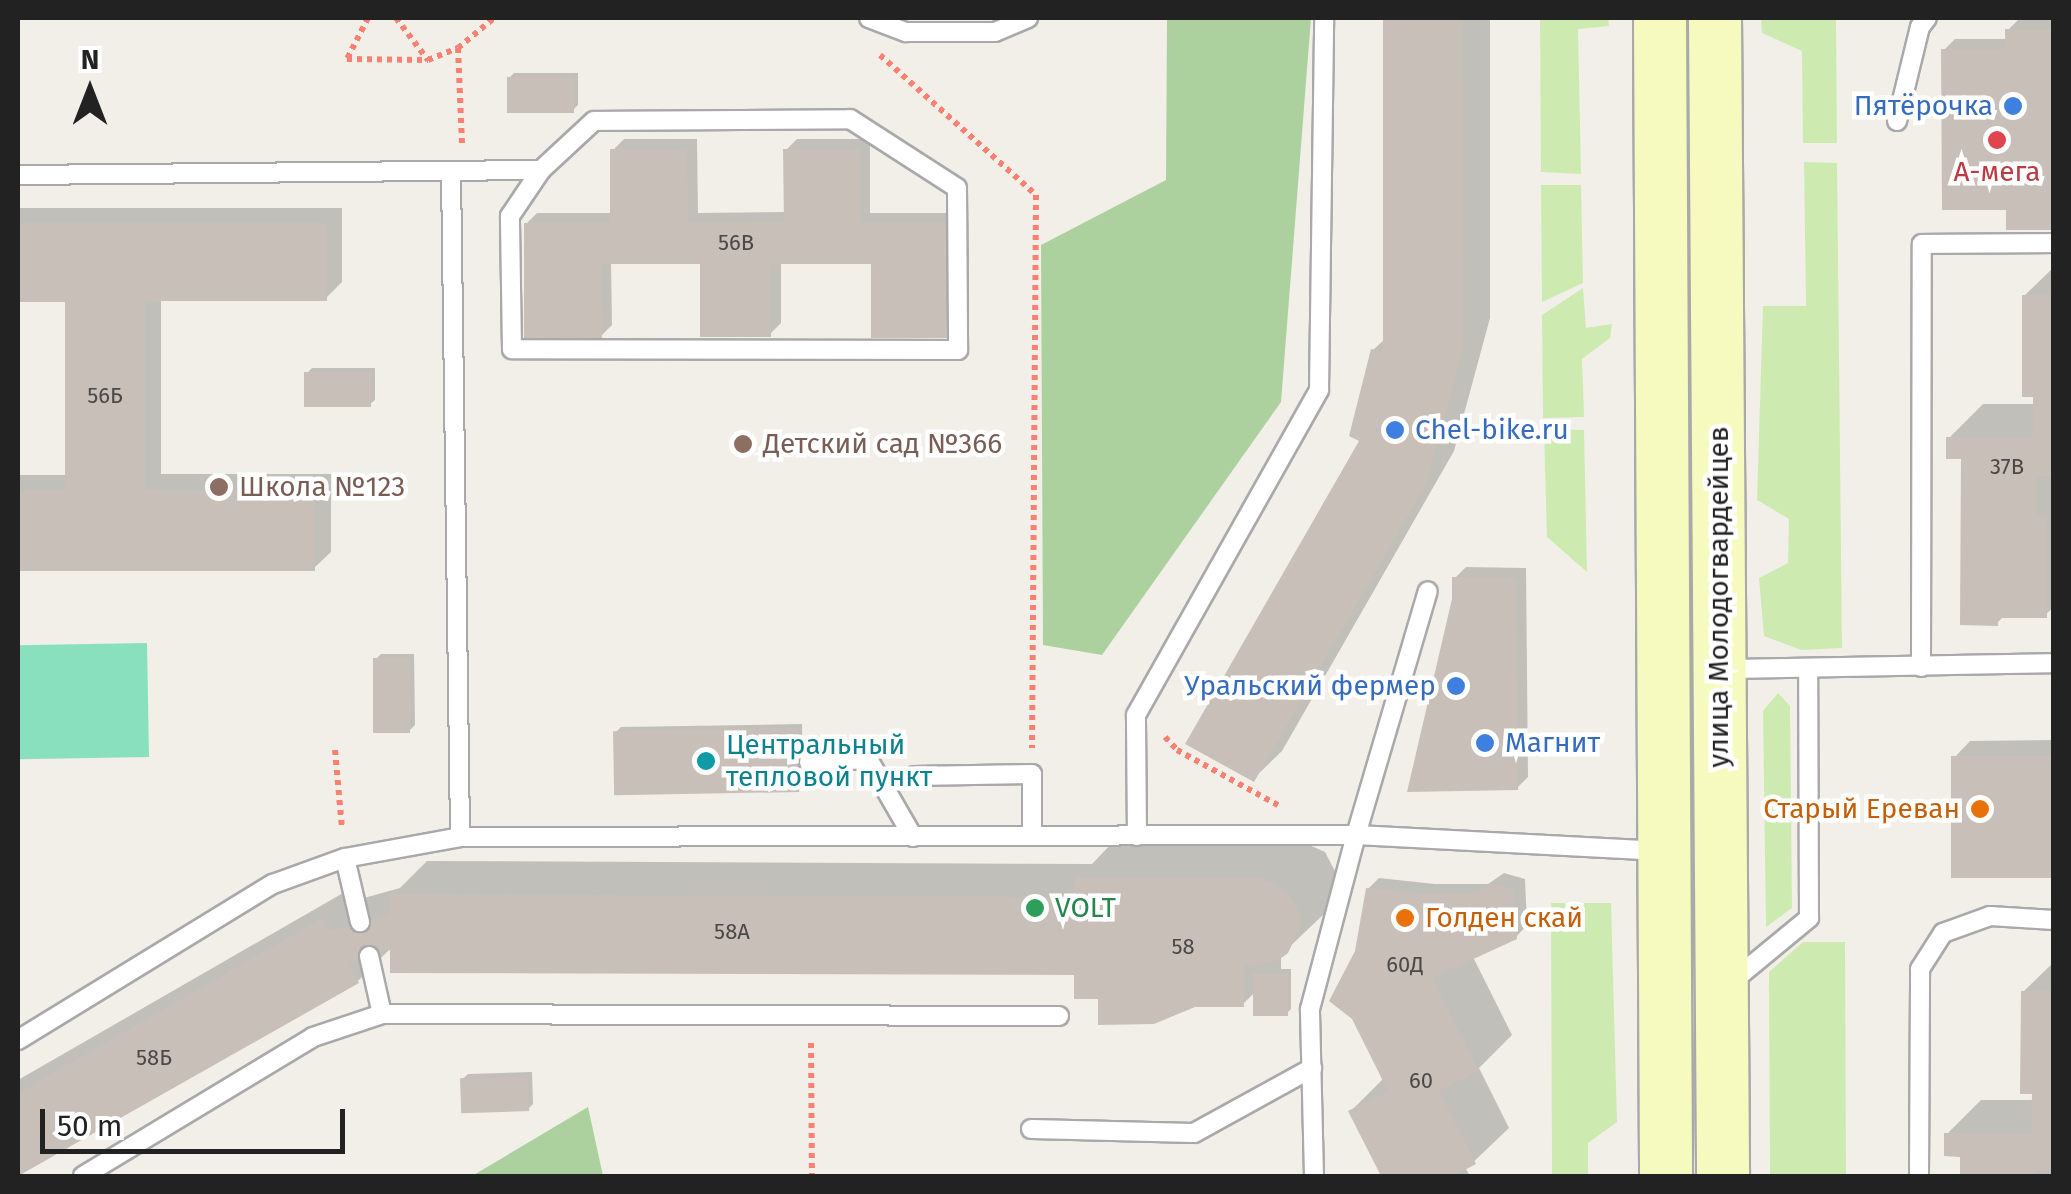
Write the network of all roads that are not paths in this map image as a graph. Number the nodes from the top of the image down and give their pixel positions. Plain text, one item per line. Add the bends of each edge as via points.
1 (868, 18) edge
2 (1028, 18) edge
3 (1324, 18) edge
4 (1660, 18) edge
5 (1716, 18) edge
6 (1927, 18) edge
7 (1897, 122) dead end
8 (541, 170) junction
9 (451, 173) junction
10 (18, 175) edge
11 (2054, 244) edge
12 (1428, 591) dead end
13 (2054, 663) edge
14 (1921, 668) junction
15 (1720, 669) junction
16 (1808, 670) junction
17 (809, 762) dead end
18 (914, 776) dead end
19 (1356, 835) junction
20 (1032, 836) junction
21 (1136, 836) junction
22 (460, 837) junction
23 (913, 837) junction
24 (1663, 851) junction
25 (345, 858) junction
26 (2054, 920) edge
27 (360, 922) dead end
28 (369, 956) dead end
29 (1721, 990) junction
30 (382, 1014) junction
31 (1059, 1016) dead end
32 (18, 1040) edge
33 (1312, 1068) junction
34 (1031, 1129) dead end
35 (83, 1176) edge
36 (1314, 1176) edge
37 (1666, 1176) edge
38 (1722, 1176) edge
39 (1918, 1176) edge

1 - 2 lane via 906,32 995,32
3 - 21 lane via 1319,390 1136,715
4 - 24 main road, улица Молодогвардейцев
5 - 15 main road, улица Молодогвардейцев
6 - 7 lane
8 - 8 lane via 510,216 512,348 958,350 957,188 850,119 594,122
8 - 9 lane
9 - 10 lane
9 - 22 lane
11 - 14 lane via 1922,244
12 - 19 lane
13 - 14 lane
14 - 16 lane
15 - 16 lane
15 - 29 main road, улица Молодогвардейцев
16 - 29 lane via 1809,918
17 - 23 lane via 868,759
18 - 20 lane via 1032,774
19 - 21 lane
19 - 24 lane
19 - 33 lane via 1310,1009
20 - 21 lane
20 - 23 lane
22 - 23 lane
22 - 25 lane
24 - 37 main road, улица Молодогвардейцев
25 - 27 lane
25 - 32 lane via 273,884
26 - 39 lane via 1990,916 1943,933 1920,968
28 - 30 lane
29 - 38 main road, улица Молодогвардейцев
30 - 31 lane
30 - 35 lane via 313,1036
33 - 34 lane via 1194,1133
33 - 36 lane

